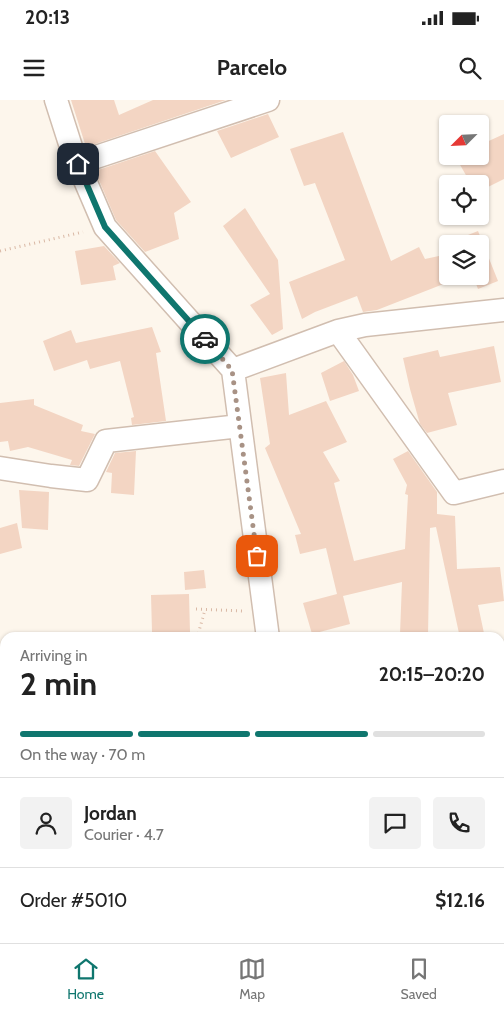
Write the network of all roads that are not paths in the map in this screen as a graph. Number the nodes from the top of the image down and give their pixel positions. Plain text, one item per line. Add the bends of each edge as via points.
1 (56, 100) edge
2 (268, 100) edge
3 (78, 164) junction
4 (504, 310) edge
5 (338, 331) junction
6 (232, 370) junction
7 (240, 426) junction
8 (0, 468) edge
9 (504, 481) edge
10 (267, 632) edge

1 - 3 street
2 - 3 street
3 - 6 street via 105,227
4 - 5 street via 365,325
5 - 6 street
5 - 9 street via 454,493
6 - 7 street
7 - 8 street via 106,441 87,480
7 - 10 street

